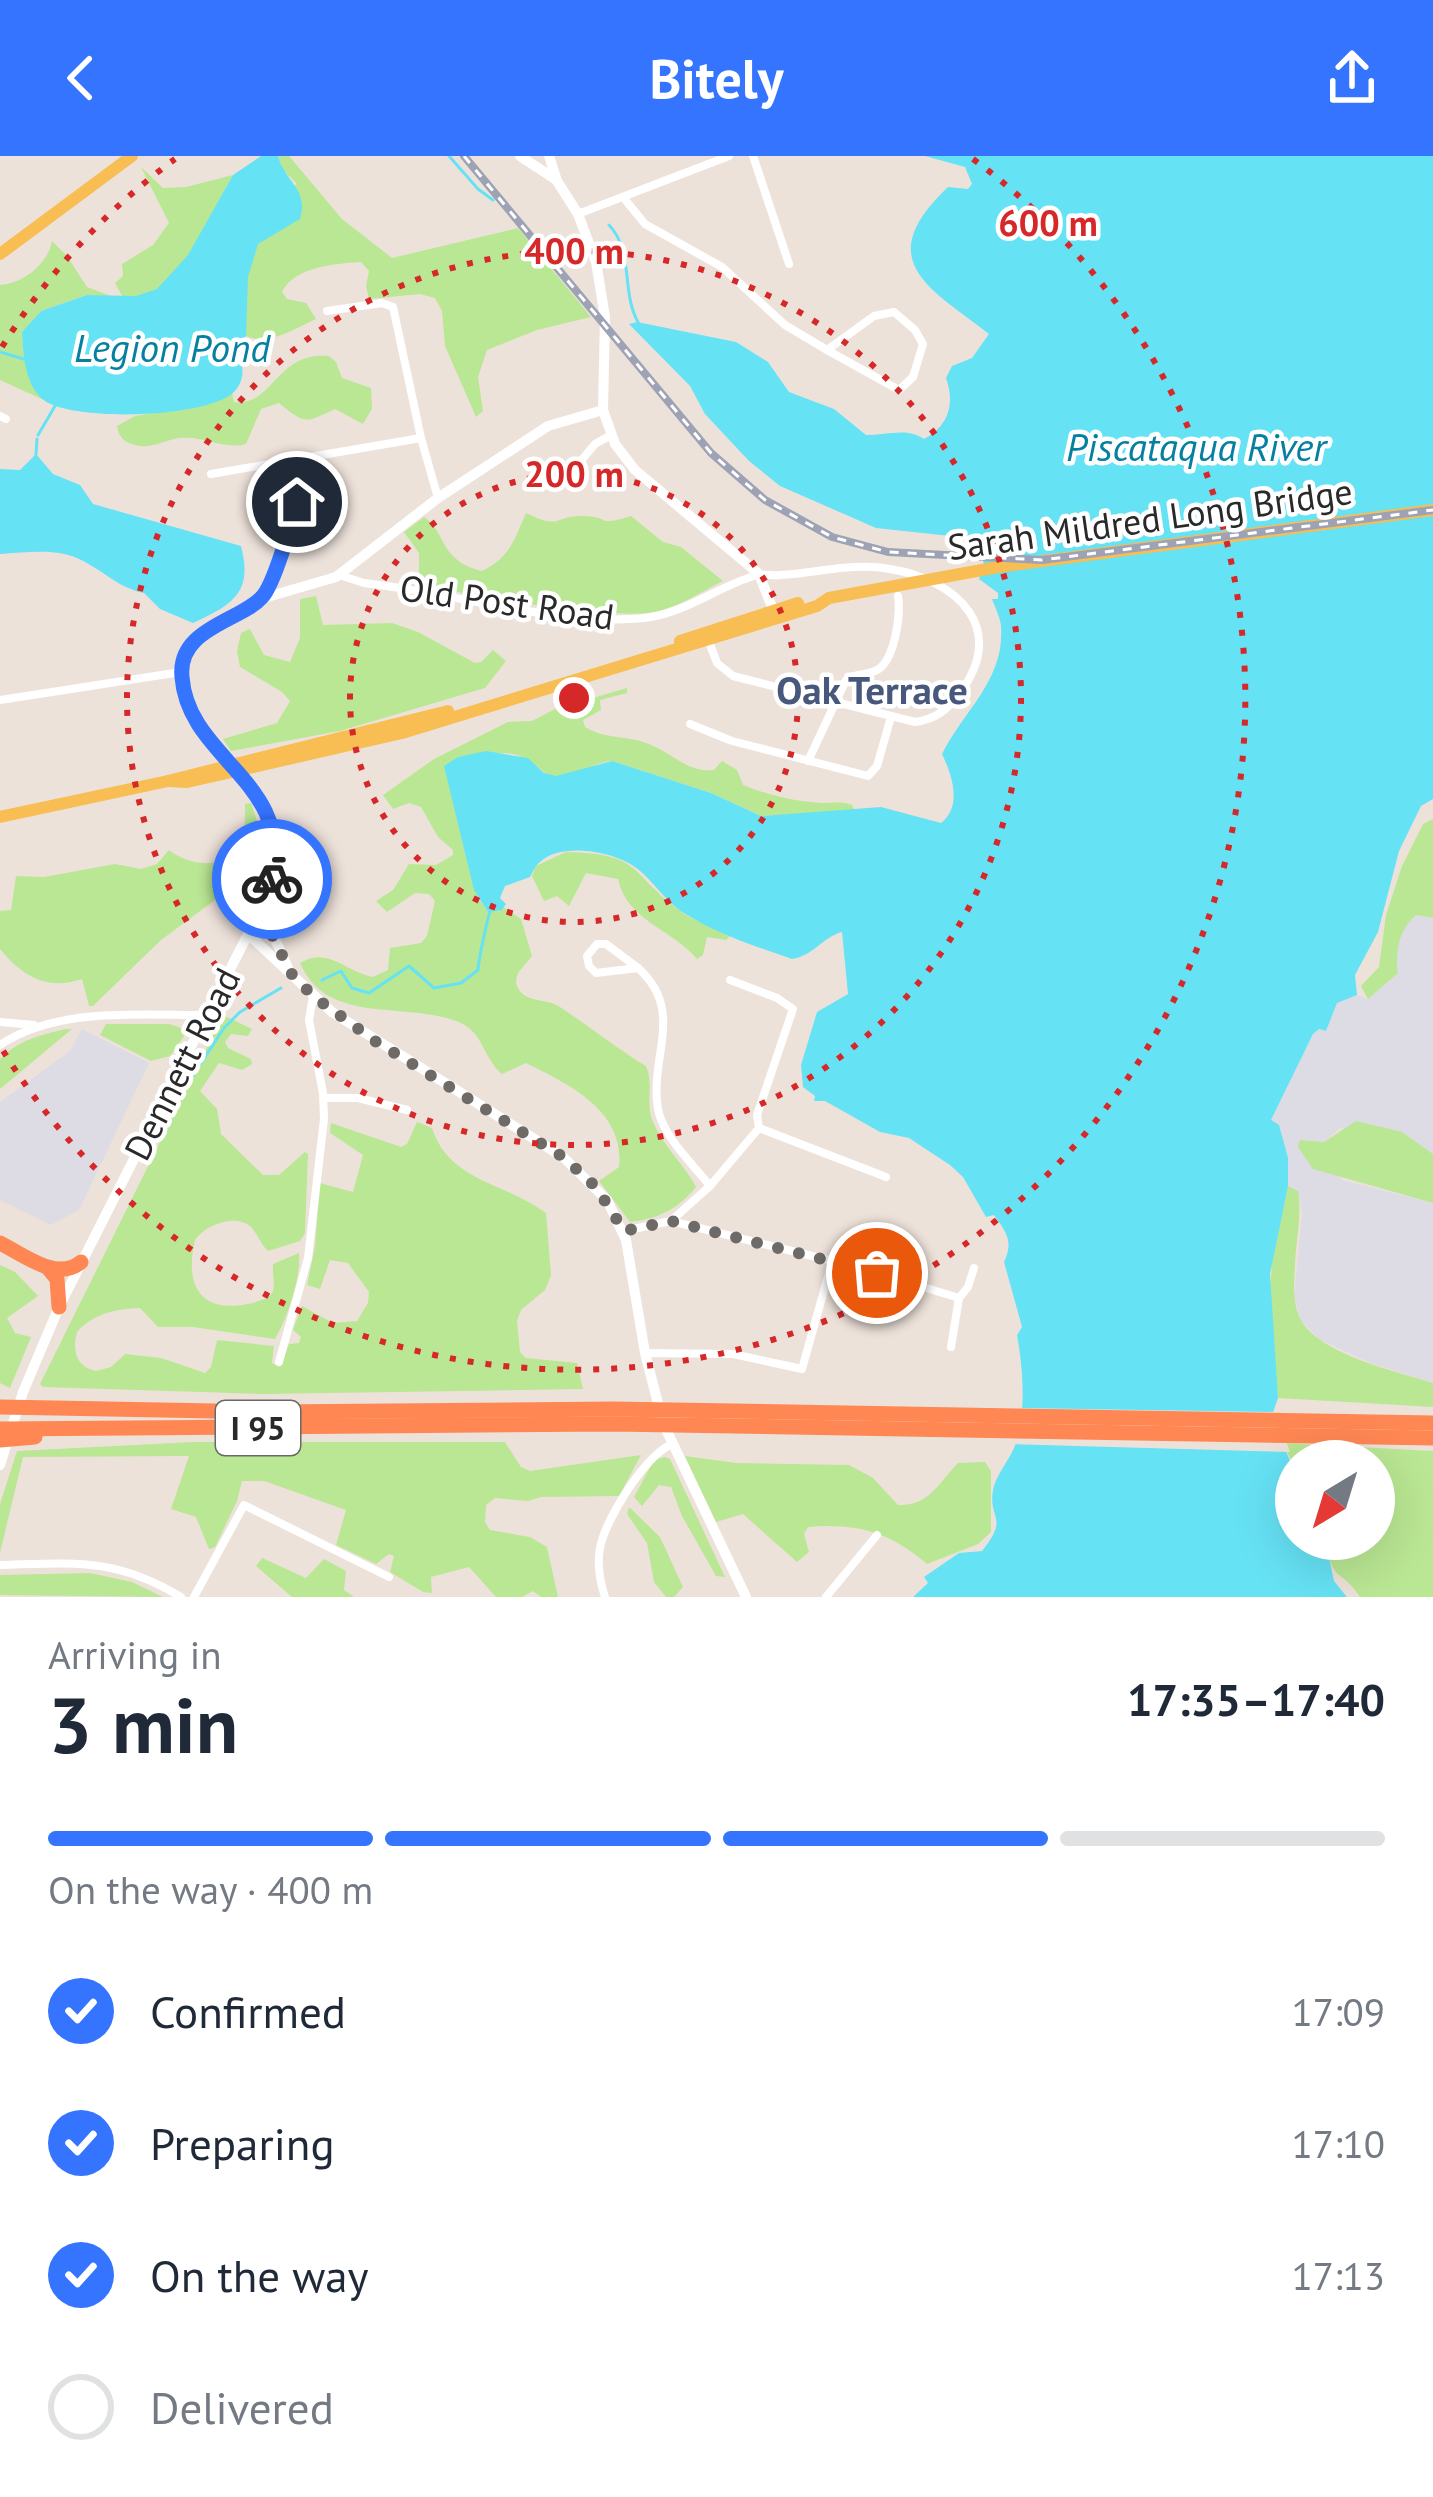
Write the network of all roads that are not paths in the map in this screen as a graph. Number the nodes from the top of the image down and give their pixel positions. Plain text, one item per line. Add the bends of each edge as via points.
1 (132, 156) edge
2 (520, 156) edge
3 (549, 156) edge
4 (729, 156) edge
5 (753, 156) edge
6 (557, 181) junction
7 (623, 197) junction
8 (578, 214) junction
9 (0, 254) edge
10 (789, 264) dead end
11 (327, 311) dead end
12 (827, 350) junction
13 (603, 410) junction
14 (610, 435) junction
15 (421, 438) junction
16 (304, 460) junction
17 (575, 468) dead end
18 (211, 474) dead end
19 (438, 498) junction
20 (1433, 510) edge
21 (759, 574) junction
22 (339, 575) junction
23 (898, 596) dead end
24 (262, 598) junction
25 (775, 615) junction
26 (707, 636) junction
27 (182, 672) junction
28 (0, 700) edge
29 (834, 703) junction
30 (891, 717) junction
31 (690, 724) dead end
32 (808, 761) junction
33 (0, 817) edge
34 (257, 915) junction
35 (248, 934) junction
36 (638, 968) junction
37 (289, 971) junction
38 (730, 980) dead end
39 (313, 996) junction
40 (205, 1015) junction
41 (0, 1022) edge
42 (36, 1025) junction
43 (0, 1045) edge
44 (323, 1098) junction
45 (406, 1110) dead end
46 (759, 1129) junction
47 (886, 1177) dead end
48 (710, 1186) junction
49 (671, 1221) junction
50 (624, 1231) junction
51 (0, 1244) edge
52 (82, 1262) junction
53 (832, 1262) junction
54 (47, 1267) junction
55 (974, 1268) dead end
56 (959, 1298) junction
57 (59, 1307) junction
58 (951, 1348) dead end
59 (645, 1353) junction
60 (278, 1362) dead end
61 (1, 1407) edge
62 (488, 1418) junction
63 (1433, 1423) edge
64 (0, 1429) edge
65 (27, 1433) junction
66 (1433, 1438) edge
67 (0, 1440) edge
68 (672, 1444) junction
69 (0, 1465) edge
70 (877, 1535) dead end
71 (0, 1564) edge
72 (389, 1577) dead end
73 (744, 1593) edge
74 (181, 1597) edge
75 (194, 1597) edge
76 (605, 1597) edge
77 (757, 1597) edge
78 (826, 1597) edge

1 - 9 main road
2 - 6 main road
3 - 6 main road
4 - 7 street
5 - 10 street
6 - 8 main road
7 - 8 street
7 - 12 street via 645,224 722,267 785,325
8 - 13 main road via 604,317
11 - 15 street via 393,307
12 - 12 street via 899,390 911,381 923,344 890,312
13 - 14 main road
13 - 19 main road via 548,426
14 - 17 street
14 - 21 main road via 635,470
15 - 16 street
15 - 19 street
16 - 18 street
16 - 24 street
19 - 22 main road
20 - 25 main road, Sarah Mildred Long Bridge via 1004,566
21 - 22 street, Old Post Road via 663,615 625,620
21 - 25 main road
21 - 30 street, Old Post Road via 892,569 926,579 963,607 982,648 951,706 929,720
22 - 24 main road, Old Post Road
23 - 29 street via 899,627 885,663 850,676
24 - 27 main road, Old Post Road via 196,639
25 - 26 main road
25 - 26 main road
26 - 29 street via 729,675
26 - 33 main road via 402,733
27 - 28 street
27 - 34 main road, Dennett Road via 207,735 270,819 275,863
29 - 30 street
29 - 32 street
30 - 32 street via 871,775
31 - 32 street
34 - 35 main road, Dennett Road
34 - 37 main road
35 - 37 main road
35 - 40 main road, Dennett Road
36 - 36 street via 606,944 588,952 596,974
36 - 48 street via 663,1000 660,1118
37 - 39 main road
38 - 46 street via 792,1006
39 - 44 street via 309,1020
39 - 50 main road via 563,1157 596,1187
40 - 42 street
40 - 52 main road, Dennett Road
41 - 42 street
42 - 43 street
44 - 45 street
44 - 60 street via 308,1258
46 - 47 street
46 - 48 street
48 - 49 street
49 - 50 street
49 - 53 street
50 - 59 main road
51 - 54 highway
52 - 54 highway
52 - 57 main road, Dennett Road
53 - 56 street
53 - 59 street via 802,1369 733,1354
54 - 57 highway
55 - 56 street
56 - 58 street
57 - 69 main road, Dennett Road
59 - 68 main road
61 - 62 highway, I 95
62 - 63 highway, I 95
62 - 65 highway, I 95
62 - 66 highway, I 95
64 - 65 highway, I 95
65 - 67 highway
68 - 73 main road
68 - 76 street via 649,1459 605,1531 598,1563
70 - 78 street
71 - 74 street via 109,1565
72 - 75 street via 244,1505
73 - 77 street

